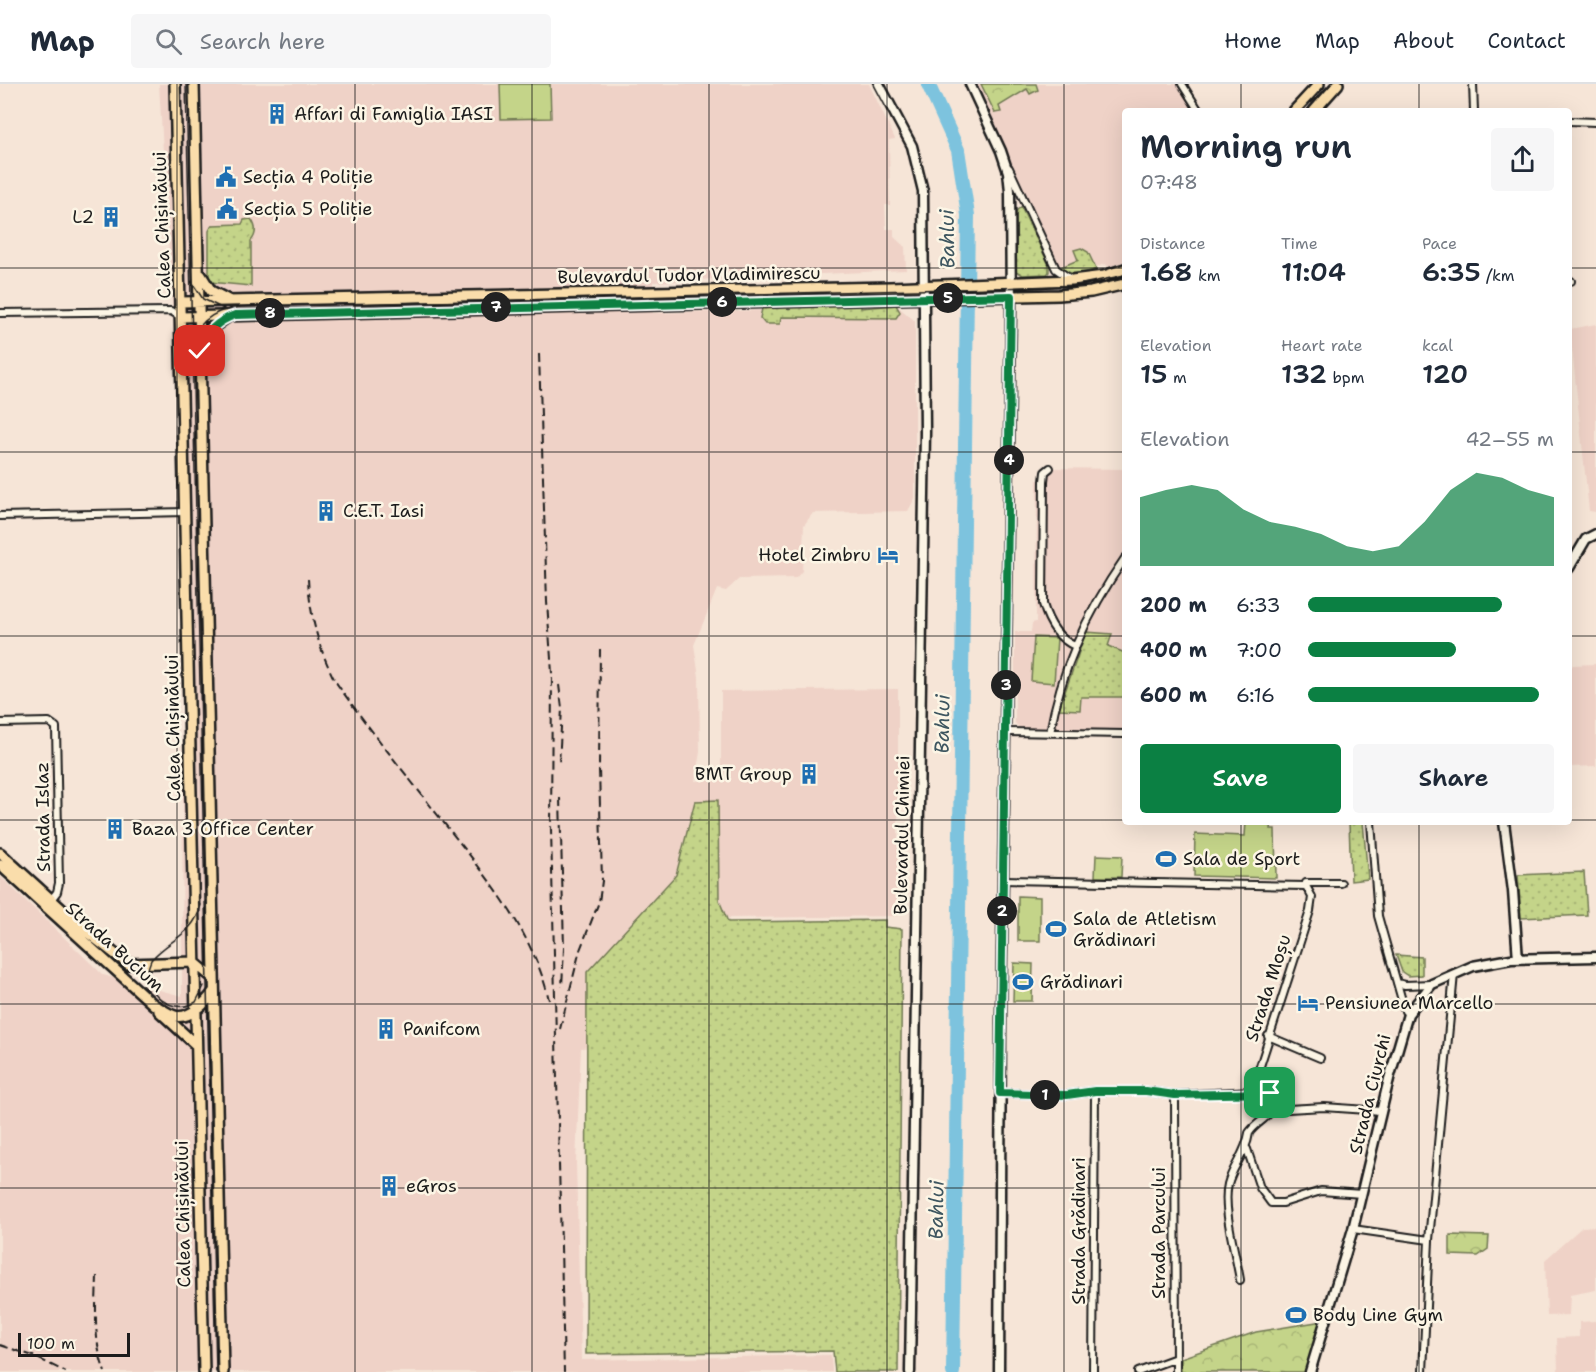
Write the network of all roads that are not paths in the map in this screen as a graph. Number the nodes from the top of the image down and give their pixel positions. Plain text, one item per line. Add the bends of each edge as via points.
1 (174, 84) edge
2 (194, 84) edge
3 (879, 84) edge
4 (970, 84) edge
5 (1182, 84) edge
6 (1319, 84) edge
7 (1338, 84) edge
8 (1473, 84) edge
9 (1197, 108) edge
10 (1297, 108) edge
11 (1317, 108) edge
12 (1474, 108) edge
13 (1572, 121) edge
14 (1596, 122) edge
15 (1001, 151) junction
16 (198, 262) junction
17 (1122, 270) edge
18 (1072, 280) junction
19 (1011, 282) junction
20 (922, 285) junction
21 (1122, 285) edge
22 (1011, 296) junction
23 (923, 298) junction
24 (181, 302) junction
25 (199, 302) junction
26 (235, 302) junction
27 (171, 311) junction
28 (0, 313) edge
29 (235, 315) junction
30 (199, 316) junction
31 (181, 317) junction
32 (200, 349) junction
33 (1050, 468) dead end
34 (186, 513) junction
35 (0, 516) edge
36 (1596, 534) edge
37 (1122, 562) edge
38 (1572, 563) edge
39 (1075, 646) junction
40 (0, 723) edge
41 (1006, 732) junction
42 (1050, 733) junction
43 (1122, 734) edge
44 (1371, 825) edge
45 (1504, 825) edge
46 (0, 853) edge
47 (0, 865) edge
48 (1003, 880) junction
49 (1341, 883) dead end
50 (1306, 886) junction
51 (48, 902) junction
52 (1596, 957) edge
53 (1518, 959) junction
54 (194, 962) junction
55 (1454, 974) junction
56 (214, 979) junction
57 (1397, 983) junction
58 (1432, 984) junction
59 (214, 991) junction
60 (154, 1005) junction
61 (196, 1010) junction
62 (1408, 1014) junction
63 (1268, 1036) junction
64 (196, 1045) junction
65 (1320, 1058) dead end
66 (1095, 1091) junction
67 (1252, 1091) junction
68 (1000, 1093) junction
69 (1175, 1095) junction
70 (1287, 1109) dead end
71 (1382, 1111) junction
72 (1246, 1149) junction
73 (1362, 1194) junction
74 (1353, 1228) junction
75 (1429, 1240) junction
76 (1240, 1280) dead end
77 (1176, 1358) junction
78 (204, 1372) edge
79 (223, 1372) edge
80 (910, 1372) edge
81 (999, 1372) edge
82 (1093, 1372) edge
83 (1138, 1372) edge
84 (1176, 1372) edge
85 (1310, 1372) edge
86 (1423, 1372) edge

1 - 24 main road, Calea Chișinăului
2 - 16 main road, Calea Chișinăului
3 - 20 main road, Bulevardul Chimiei via 912,146 924,190
4 - 15 main road
5 - 9 street
6 - 10 main road
7 - 11 main road
8 - 12 street
13 - 14 street
15 - 18 street via 1059,274
15 - 19 main road via 1010,191
16 - 25 main road, Calea Chișinăului
16 - 26 main road via 206,286
17 - 18 main road, Bulevardul Tudor Vladimirescu
18 - 19 main road, Bulevardul Tudor Vladimirescu
19 - 20 main road, Bulevardul Tudor Vladimirescu
19 - 22 main road
20 - 23 main road, Bulevardul Chimiei
20 - 26 main road, Bulevardul Tudor Vladimirescu
21 - 22 main road, Bulevardul Tudor Vladimirescu via 1092,292
22 - 23 main road, Bulevardul Tudor Vladimirescu
22 - 41 main road
23 - 29 main road, Bulevardul Tudor Vladimirescu
23 - 80 main road, Bulevardul Chimiei via 924,495
24 - 25 main road, Bulevardul Tudor Vladimirescu
24 - 27 street
24 - 31 main road, Calea Chișinăului
25 - 26 main road, Bulevardul Tudor Vladimirescu
25 - 30 main road, Calea Chișinăului
27 - 28 street
27 - 31 street
29 - 30 main road, Bulevardul Tudor Vladimirescu
29 - 32 main road via 214,326
30 - 31 main road, Bulevardul Tudor Vladimirescu
30 - 32 main road, Calea Chișinăului
31 - 34 main road, Calea Chișinăului
32 - 56 main road, Calea Chișinăului
33 - 39 street via 1044,481 1044,604 1062,639
34 - 35 street
34 - 54 main road, Calea Chișinăului
36 - 38 main road via 1586,539
37 - 39 street via 1100,594
39 - 42 street via 1054,707
40 - 51 street, Strada Islaz via 53,724 57,733 59,883
41 - 42 street
41 - 48 main road
42 - 43 street
44 - 57 street, Strada Ciurchi via 1378,916
45 - 53 main road
46 - 51 main road, Strada Bucium
47 - 51 main road, Strada Bucium
48 - 50 street
48 - 68 main road
49 - 50 street
50 - 63 street, Strada Moșu via 1312,897 1310,911
51 - 54 main road, Strada Bucium via 128,963
51 - 60 main road, Strada Bucium
52 - 53 main road
53 - 55 main road via 1473,966
54 - 56 main road
54 - 61 main road, Calea Chișinăului
55 - 58 main road
55 - 75 street
56 - 59 main road, Calea Chișinăului
57 - 58 street
57 - 62 street, Strada Ciurchi
58 - 62 main road
59 - 61 main road
59 - 79 main road, Calea Chișinăului
60 - 61 main road, Strada Bucium via 176,1017
60 - 64 main road
61 - 64 main road, Calea Chișinăului
62 - 71 main road, Strada Ciurchi
63 - 65 street
63 - 67 street, Strada Moșu
64 - 78 main road, Calea Chișinăului
66 - 68 street via 1067,1095
66 - 69 street
66 - 82 street, Strada Grădinari
67 - 69 street
67 - 72 street via 1274,1094 1274,1101 1266,1119 1249,1133
68 - 81 main road
69 - 77 street, Strada Parcului
70 - 71 street
71 - 73 main road, Strada Ciurchi
72 - 73 street via 1260,1188 1270,1203 1321,1191
72 - 76 street via 1227,1185
73 - 74 main road, Strada Ciurchi
74 - 75 street
74 - 85 main road, Strada Ciurchi
75 - 86 street
77 - 83 street
77 - 84 street, Strada Parcului

